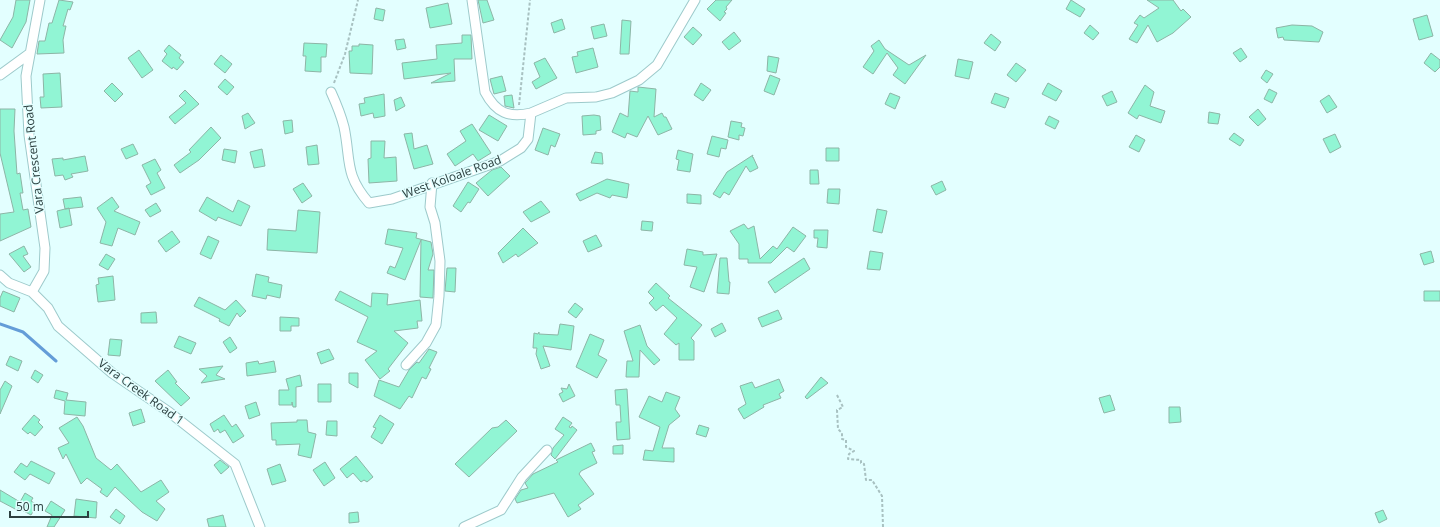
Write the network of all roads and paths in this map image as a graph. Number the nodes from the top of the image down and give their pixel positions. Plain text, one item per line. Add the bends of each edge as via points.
1 (40, 0) edge
2 (358, 0) edge
3 (472, 0) edge
4 (530, 0) edge
5 (695, 0) edge
6 (29, 54) junction
7 (0, 75) edge
8 (331, 92) joint
9 (531, 113) junction
10 (518, 116) junction
11 (432, 183) junction
12 (0, 275) edge
13 (32, 292) junction
14 (406, 365) dead end
15 (836, 395) dead end
16 (548, 450) dead end
17 (260, 527) edge
18 (464, 527) edge
19 (883, 527) edge

1 - 6 street, Vara Crescent Road
2 - 8 path via 345,54
3 - 10 street via 485,92 491,103 503,113
4 - 10 path
5 - 9 street via 657,65 639,80 612,93 596,97 566,98
6 - 7 street
6 - 13 street, Vara Crescent Road via 26,76 29,135 45,248 44,271
8 - 11 street, West Koloale Road via 344,128 348,164 361,193 369,203 392,199
9 - 10 street
9 - 11 street, West Koloale Road via 528,139 521,148 500,160
11 - 14 street via 430,207 436,223 440,261 436,325 426,343
12 - 13 street, Vara Creek Road 1 via 9,283
13 - 17 street, Vara Creek Road 1 via 48,308 58,326 112,373 169,412 235,464
15 - 19 path via 843,407 837,410 838,429 842,433 842,439 846,440 846,447 854,451 849,454 848,459 861,460 866,480 872,480 882,496
16 - 18 street via 522,476 501,510

